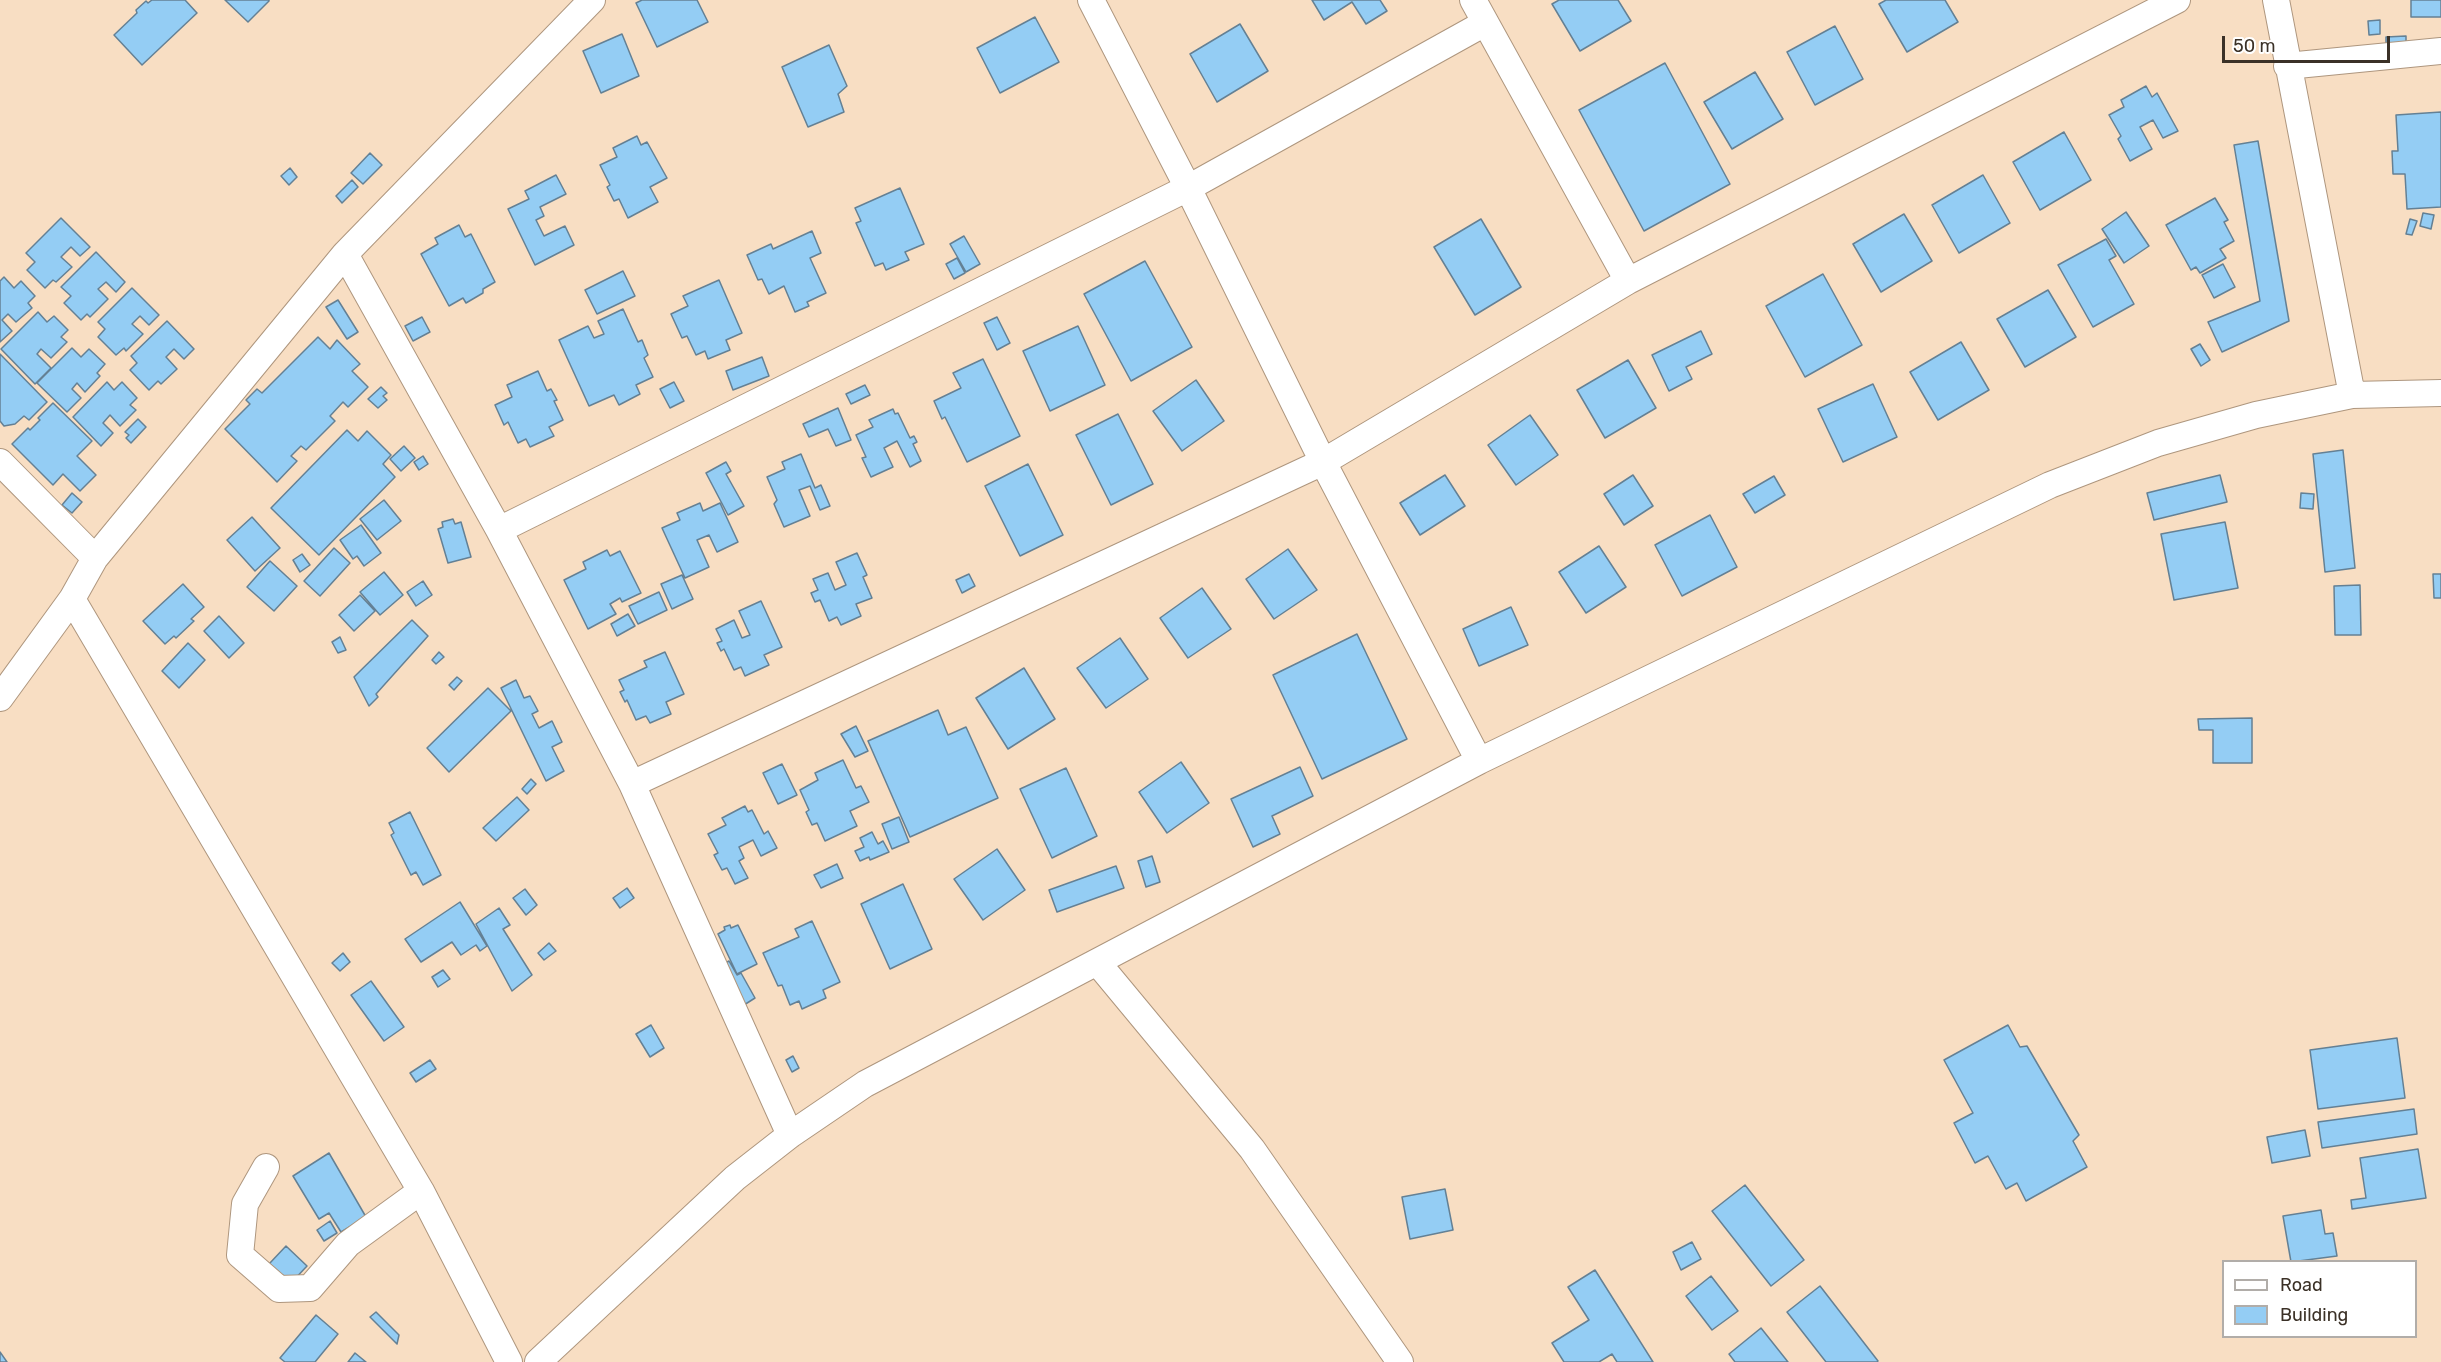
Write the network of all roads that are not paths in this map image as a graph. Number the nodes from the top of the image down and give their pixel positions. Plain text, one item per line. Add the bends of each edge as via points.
1 (592, 0) edge
2 (1090, 0) edge
3 (1473, 0) edge
4 (2177, 0) edge
5 (2276, 0) edge
6 (1485, 23) junction
7 (2441, 51) edge
8 (2287, 66) junction
9 (1188, 188) junction
10 (345, 254) junction
11 (1628, 281) junction
12 (2441, 393) edge
13 (2352, 395) junction
14 (0, 462) edge
15 (1323, 462) junction
16 (499, 530) junction
17 (95, 558) junction
18 (72, 599) junction
19 (0, 698) edge
20 (1479, 761) junction
21 (632, 784) junction
22 (1097, 962) junction
23 (790, 1135) junction
24 (266, 1167) dead end
25 (422, 1191) junction
26 (509, 1362) edge
27 (538, 1362) edge
28 (1400, 1362) edge

1 - 10 street
2 - 9 street
3 - 6 street
4 - 11 street
5 - 8 street
6 - 9 street
6 - 11 street
7 - 8 street
8 - 13 street
9 - 15 street
9 - 16 street
10 - 16 street
10 - 17 street
11 - 15 street
12 - 13 street
13 - 20 street via 2256,415 2158,443 2050,486
14 - 17 street
15 - 20 street
15 - 21 street
16 - 21 street
17 - 18 street
18 - 19 street
18 - 25 street
20 - 22 street
21 - 23 street
22 - 23 street via 865,1084
22 - 28 street via 1252,1149
23 - 27 street via 735,1178
24 - 25 street via 245,1204 240,1255 279,1289 310,1288 348,1244
25 - 26 street

